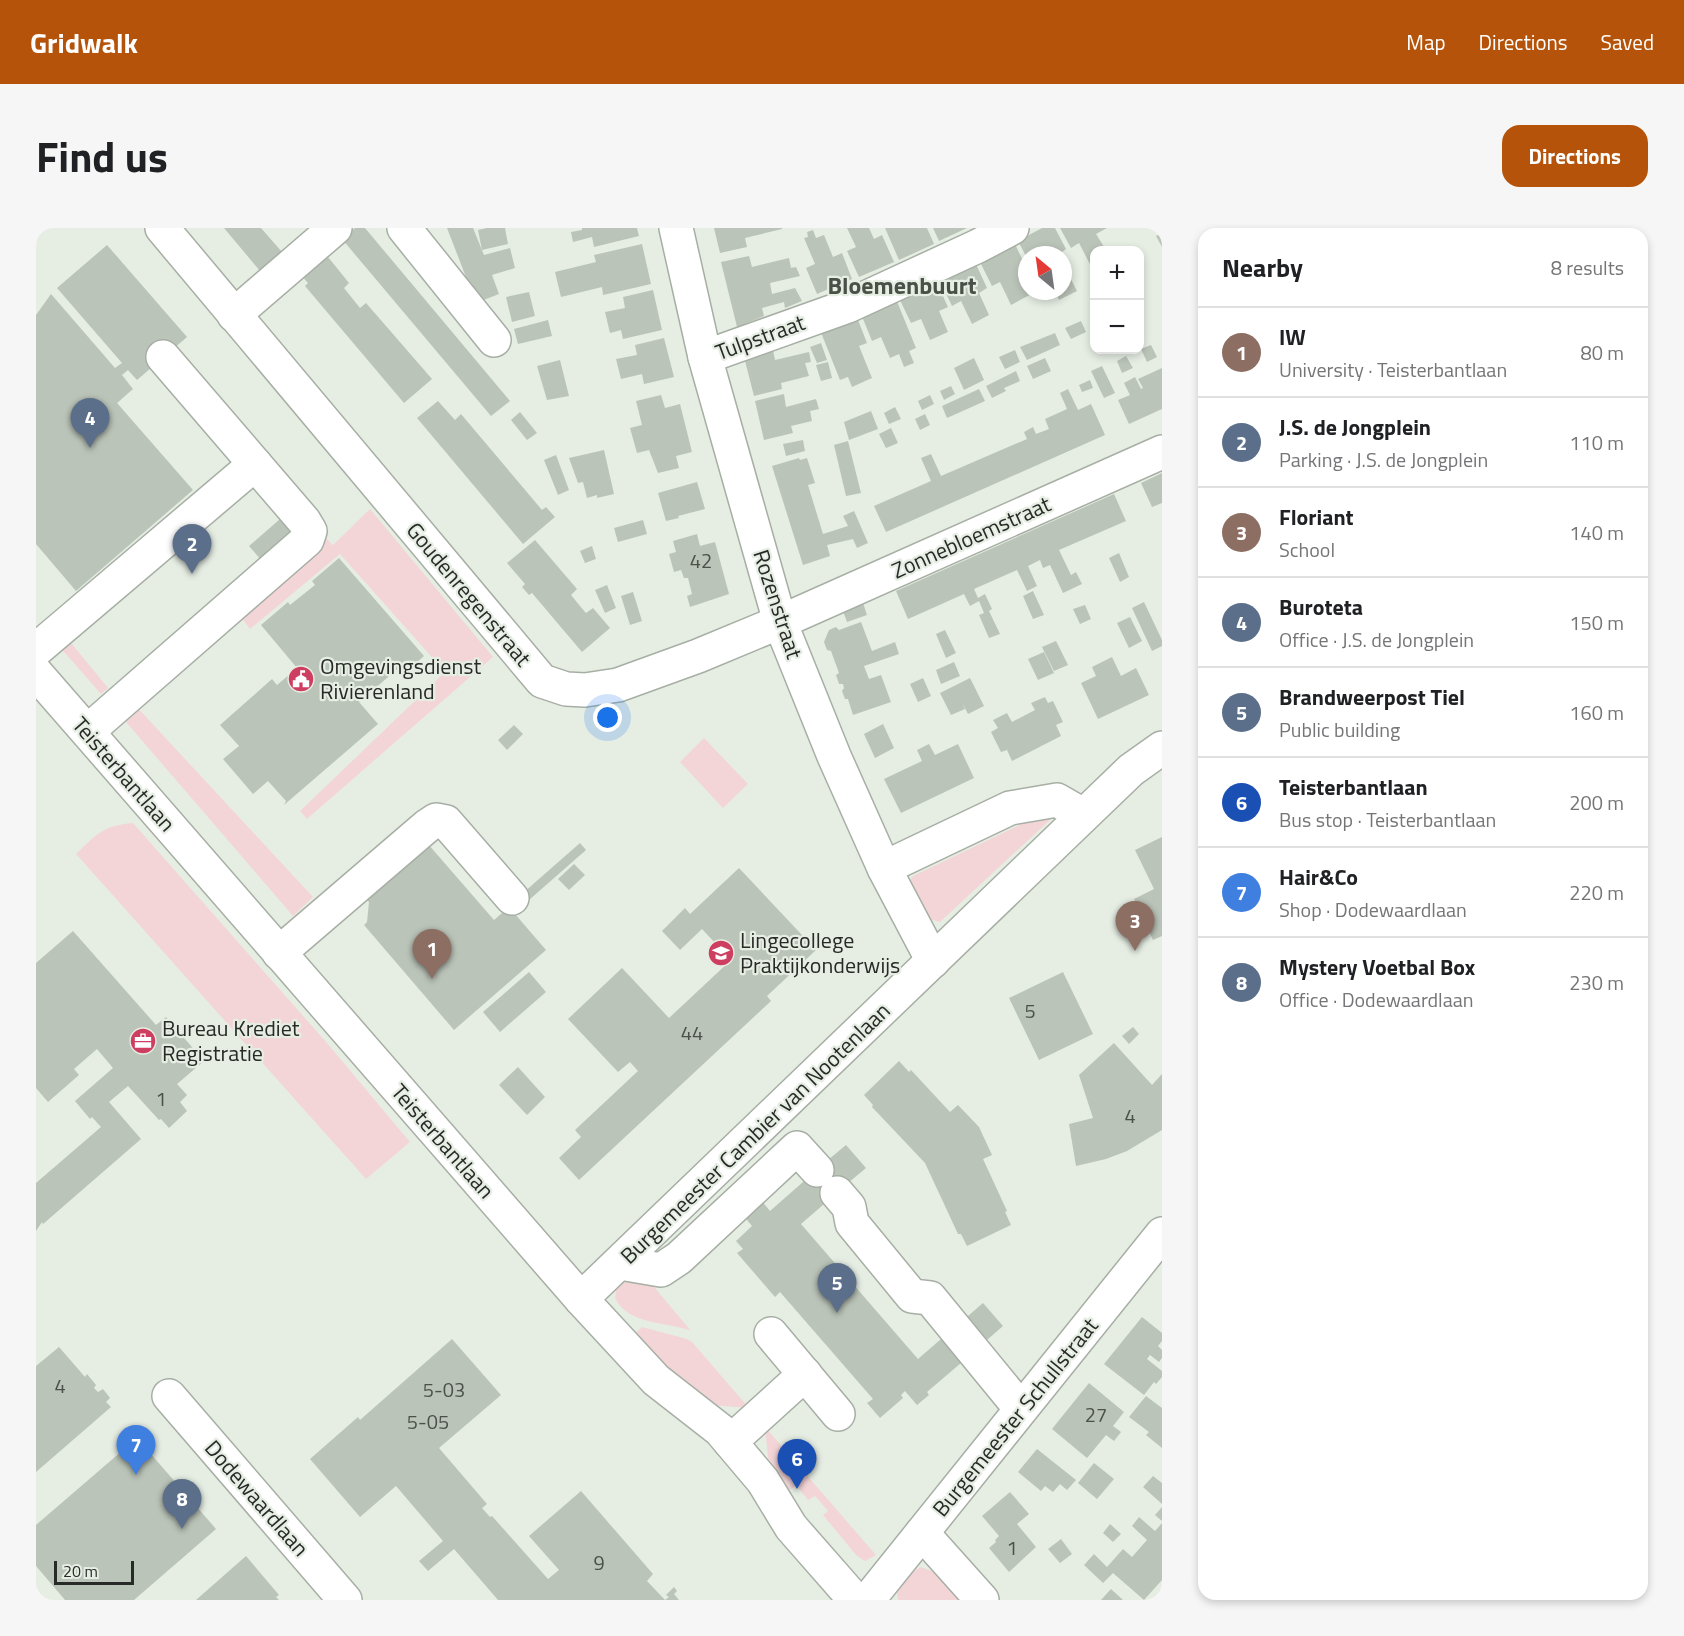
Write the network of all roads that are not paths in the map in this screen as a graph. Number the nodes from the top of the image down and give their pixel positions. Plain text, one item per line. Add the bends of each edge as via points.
1 (162, 228) edge
2 (335, 228) edge
3 (404, 228) edge
4 (676, 228) edge
5 (1012, 228) edge
6 (234, 315) junction
7 (494, 340) dead end
8 (163, 357) dead end
9 (705, 357) junction
10 (1162, 452) edge
11 (255, 464) junction
12 (780, 622) junction
13 (36, 650) edge
14 (36, 674) edge
15 (88, 731) junction
16 (1162, 748) edge
17 (1083, 815) junction
18 (884, 868) junction
19 (512, 898) dead end
20 (279, 953) junction
21 (933, 961) junction
22 (1162, 1234) edge
23 (620, 1263) junction
24 (581, 1299) junction
25 (771, 1334) dead end
26 (805, 1374) junction
27 (169, 1396) dead end
28 (1021, 1409) junction
29 (838, 1414) dead end
30 (730, 1442) junction
31 (922, 1533) junction
32 (345, 1600) edge
33 (855, 1600) edge
34 (868, 1600) edge
35 (982, 1600) edge

1 - 6 street, Goudenregenstraat
2 - 6 street
3 - 7 street
4 - 9 street, Rozenstraat
5 - 9 street, Tulpstraat via 848,306
6 - 12 street, Goudenregenstraat via 542,681 585,690 618,685
8 - 11 street
9 - 12 street, Rozenstraat
10 - 12 street, Zonnebloemstraat
11 - 13 street
11 - 15 street via 304,521 310,531 307,540
12 - 18 street, Rozenstraat
14 - 15 street, Teisterbantlaan
15 - 20 street, Teisterbantlaan
16 - 17 street, Burgemeester Cambier van Nootenlaan via 1131,770
17 - 18 street via 1058,800 1010,808
17 - 21 street, Burgemeester Cambier van Nootenlaan
18 - 21 street, Rozenstraat
19 - 20 street via 446,822 436,820
20 - 24 street, Teisterbantlaan
21 - 23 street, Burgemeester Cambier van Nootenlaan
22 - 28 street, Burgemeester Schullstraat
23 - 24 street, Burgemeester Cambier van Nootenlaan
23 - 28 street via 661,1270 680,1258 797,1148 849,1207 852,1223 912,1296 930,1298
24 - 30 street, Teisterbantlaan via 656,1380
25 - 26 street
26 - 29 street
26 - 30 street
27 - 32 street, Dodewaardlaan
28 - 31 street, Burgemeester Schullstraat
30 - 33 street, Teisterbantlaan via 763,1481 791,1527
31 - 34 street, Burgemeester Schullstraat
31 - 35 street

